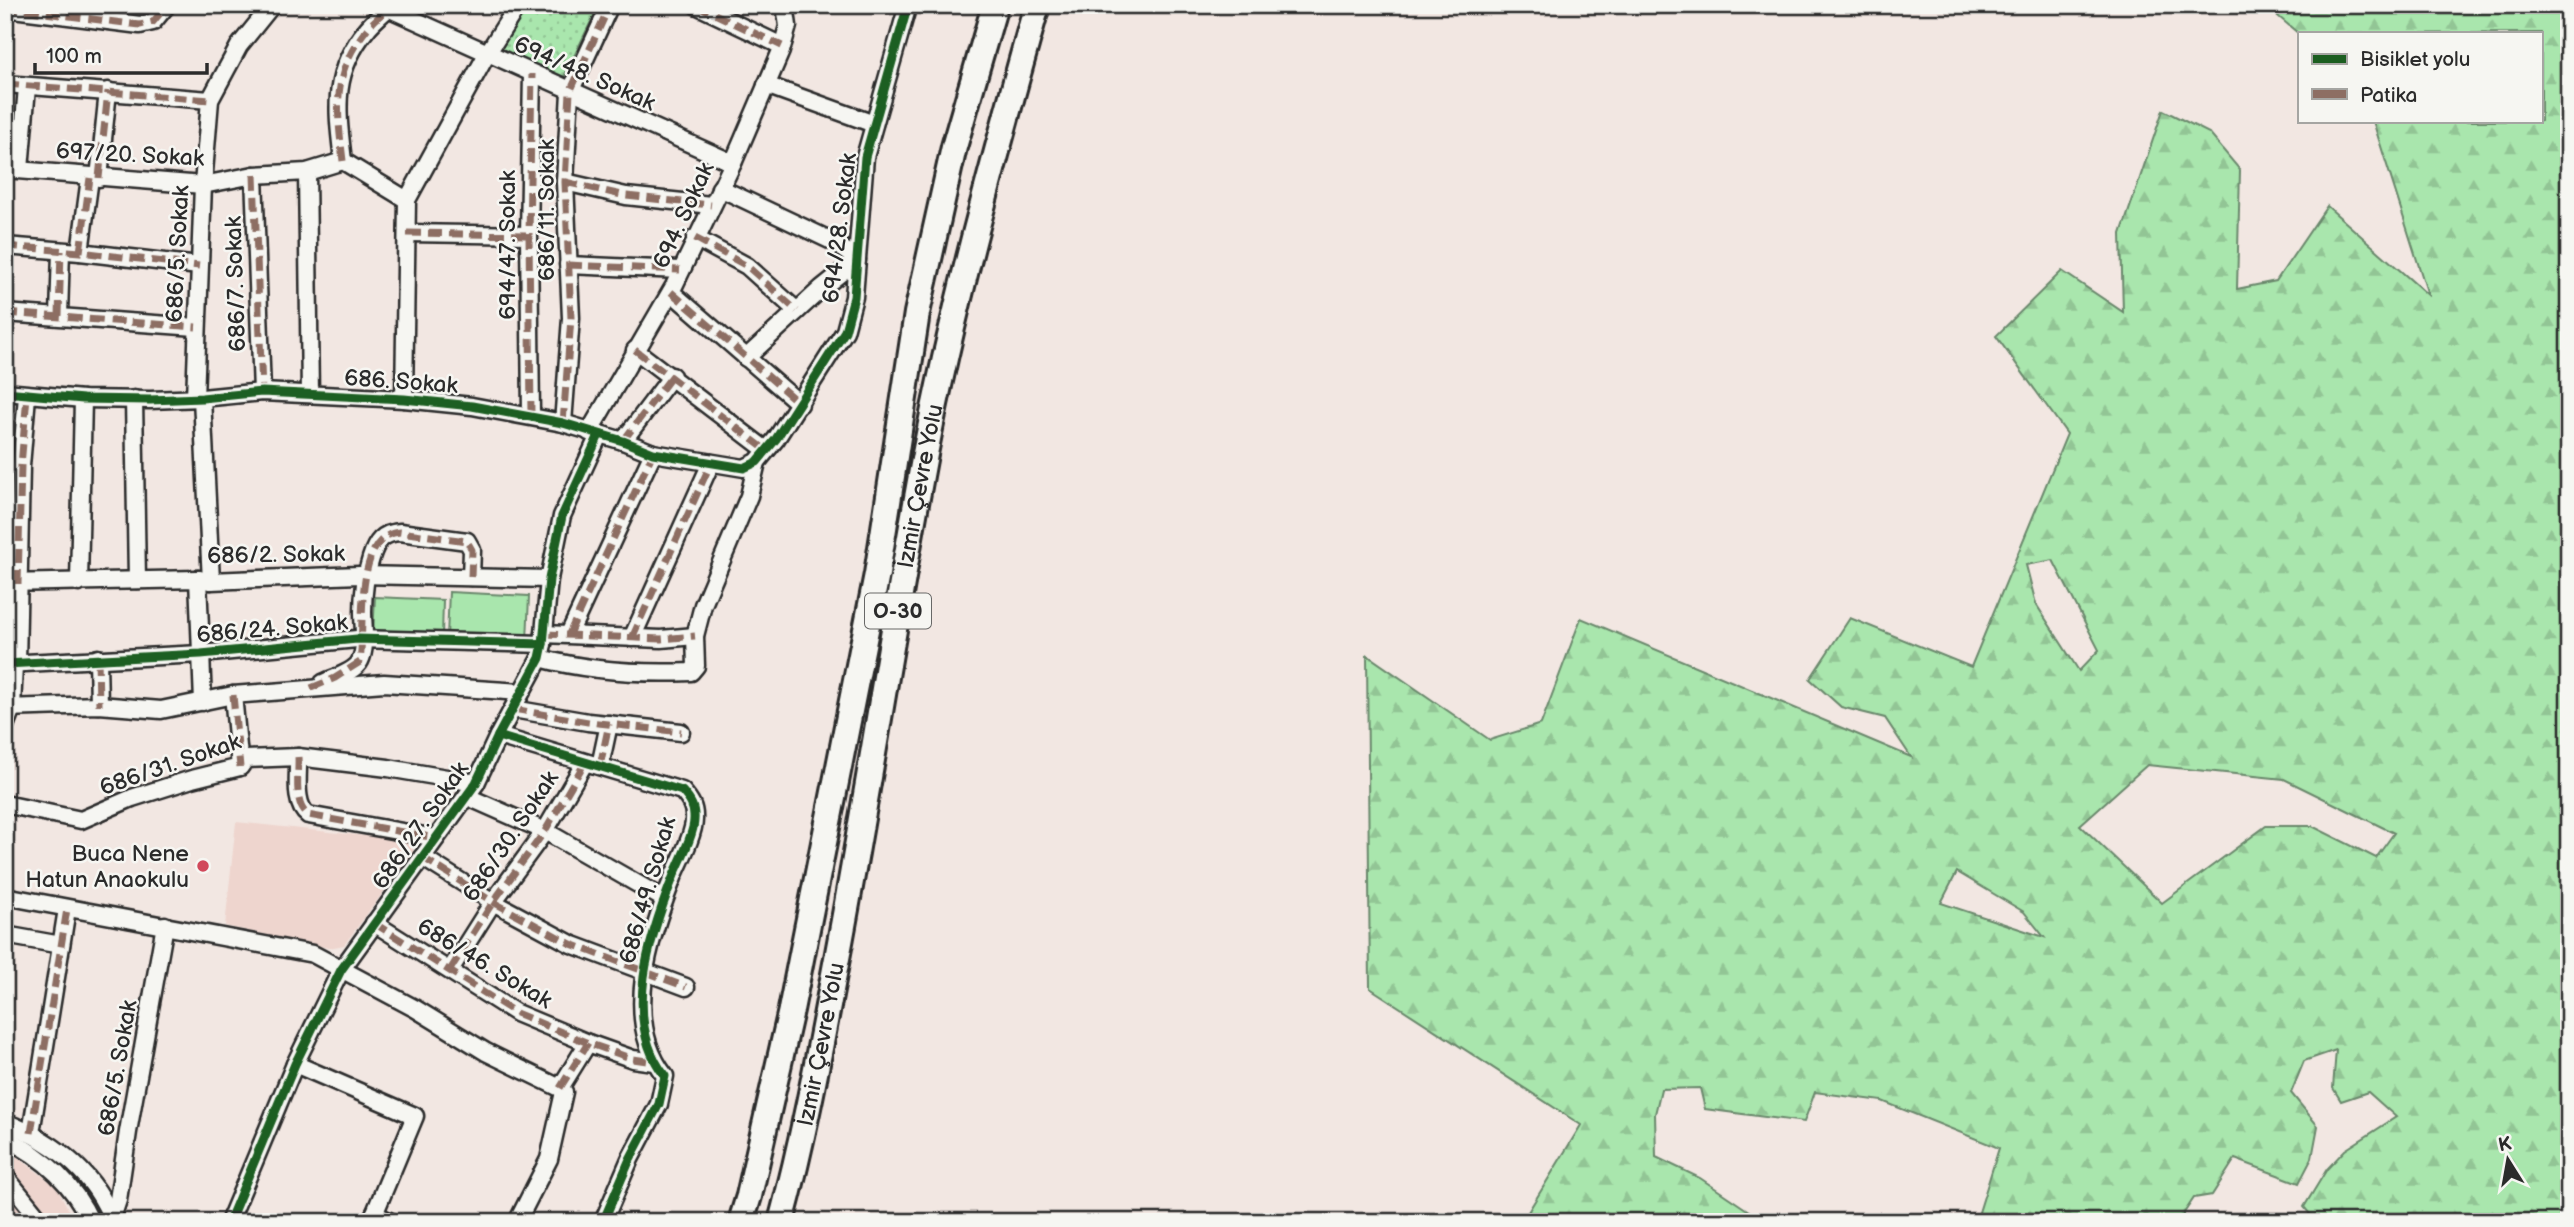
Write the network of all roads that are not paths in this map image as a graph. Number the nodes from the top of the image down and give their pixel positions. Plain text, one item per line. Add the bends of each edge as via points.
1 (167, 5) edge
2 (272, 5) edge
3 (518, 5) edge
4 (610, 5) edge
5 (696, 5) edge
6 (786, 5) edge
7 (908, 5) edge
8 (995, 5) edge
9 (1037, 5) edge
10 (387, 6) edge
11 (5, 8) edge
12 (782, 46) junction
13 (487, 54) junction
14 (532, 74) junction
15 (5, 85) edge
16 (766, 85) junction
17 (27, 87) junction
18 (108, 91) junction
19 (570, 92) junction
20 (210, 100) junction
21 (874, 124) junction
22 (343, 161) junction
23 (733, 163) junction
24 (13, 169) edge
25 (307, 172) junction
26 (254, 175) junction
27 (94, 178) junction
28 (565, 182) junction
29 (203, 185) junction
30 (720, 188) junction
31 (407, 200) junction
32 (711, 205) junction
33 (407, 233) junction
34 (529, 235) junction
35 (695, 238) junction
36 (5, 246) edge
37 (61, 251) junction
38 (80, 252) junction
39 (858, 260) junction
40 (199, 265) junction
41 (568, 265) junction
42 (680, 270) junction
43 (671, 292) junction
44 (797, 311) junction
45 (5, 313) edge
46 (58, 316) junction
47 (196, 327) junction
48 (635, 350) junction
49 (746, 358) junction
50 (672, 376) junction
51 (262, 391) junction
52 (5, 392) edge
53 (310, 394) junction
54 (27, 396) junction
55 (83, 398) junction
56 (199, 398) junction
57 (134, 399) junction
58 (404, 399) junction
59 (800, 404) junction
60 (530, 415) junction
61 (563, 423) junction
62 (594, 433) junction
63 (623, 441) junction
64 (766, 451) junction
65 (653, 453) junction
66 (13, 461) edge
67 (711, 463) junction
68 (12, 521) edge
69 (366, 575) junction
70 (471, 577) junction
71 (549, 579) junction
72 (137, 580) junction
73 (205, 580) junction
74 (79, 583) junction
75 (11, 584) edge
76 (569, 634) junction
77 (695, 636) junction
78 (632, 638) junction
79 (363, 639) junction
80 (542, 645) junction
81 (201, 654) junction
82 (98, 658) junction
83 (12, 664) edge
84 (311, 688) junction
85 (521, 692) junction
86 (233, 695) junction
87 (204, 702) junction
88 (99, 705) junction
89 (9, 708) edge
90 (513, 709) junction
91 (609, 724) junction
92 (5, 726) edge
93 (681, 732) dead end
94 (498, 736) junction
95 (299, 757) junction
96 (592, 765) junction
97 (240, 767) junction
98 (472, 790) junction
99 (5, 804) edge
100 (545, 831) junction
101 (436, 838) junction
102 (422, 858) junction
103 (5, 896) edge
104 (664, 899) junction
105 (493, 902) junction
106 (67, 909) junction
107 (374, 923) junction
108 (165, 925) junction
109 (5, 935) edge
110 (61, 945) junction
111 (341, 970) junction
112 (450, 970) junction
113 (645, 971) junction
114 (687, 987) dead end
115 (587, 1043) junction
116 (654, 1062) junction
117 (295, 1064) junction
118 (560, 1088) junction
119 (5, 1122) edge
120 (31, 1133) junction
121 (5, 1138) edge
122 (5, 1176) edge
123 (373, 1218) edge
124 (112, 1220) edge
125 (42, 1222) edge
126 (91, 1222) edge
127 (229, 1222) edge
128 (391, 1222) edge
129 (517, 1222) edge
130 (603, 1222) edge
131 (741, 1222) edge
132 (781, 1222) edge

1 - 11 street via 153,22 140,25
2 - 20 street, 686/5. Sokak via 239,46
3 - 13 street
4 - 19 street, 686/11. Sokak
5 - 12 street
6 - 12 street, 694. Sokak via 788,26
7 - 21 street, 694/28. Sokak
8 - 131 highway, İzmir Çevre Yolu / O-30 via 954,147 917,313 877,574 790,1010
9 - 132 highway, İzmir Çevre Yolu / O-30 via 960,291 925,452 816,1071
10 - 13 street, 694/48. Sokak
10 - 22 street via 351,50 343,69 337,111
12 - 16 street, 694. Sokak
13 - 14 street, 694/48. Sokak
13 - 31 street
14 - 19 street, 694/48. Sokak
14 - 34 street, 694/47. Sokak
15 - 17 street
16 - 21 street
16 - 23 street, 694. Sokak
17 - 18 street
17 - 24 street
18 - 20 street
18 - 27 street
19 - 23 street, 694/48. Sokak
19 - 28 street, 686/11. Sokak
20 - 29 street, 686/5. Sokak
21 - 39 street, 694/28. Sokak via 864,157
22 - 25 street, 697/20. Sokak
22 - 31 street
23 - 30 street, 694. Sokak
24 - 27 street, 697/20. Sokak
25 - 26 street, 697/20. Sokak
25 - 53 street
26 - 29 street, 697/20. Sokak
26 - 51 street, 686/7. Sokak
27 - 29 street, 697/20. Sokak
27 - 38 street
28 - 32 street via 626,196
28 - 41 street, 686/11. Sokak
29 - 40 street, 686/5. Sokak
30 - 32 street, 694. Sokak
30 - 39 street via 834,242
31 - 33 street
32 - 35 street, 694. Sokak
33 - 34 street
33 - 58 street
34 - 60 street, 694/47. Sokak
35 - 42 street, 694. Sokak
35 - 44 street via 747,266
36 - 37 street
37 - 38 street
37 - 46 street
38 - 40 street
39 - 44 street
39 - 59 street, 694/28. Sokak via 845,331
40 - 47 street, 686/5. Sokak
41 - 42 street
41 - 61 street, 686/11. Sokak via 571,318
42 - 43 street, 694. Sokak
43 - 48 street, 694. Sokak
43 - 49 street
44 - 49 street
45 - 46 street
46 - 47 street
47 - 56 street, 686/5. Sokak
48 - 50 street
48 - 62 street, 694. Sokak
49 - 59 street
50 - 63 street
50 - 64 street
51 - 53 street, 686. Sokak
51 - 56 street, 686. Sokak
52 - 54 street, 686. Sokak
53 - 58 street, 686. Sokak
54 - 55 street, 686. Sokak
54 - 66 street
55 - 57 street, 686. Sokak
55 - 74 street
56 - 57 street, 686. Sokak
56 - 73 street, 686/5. Sokak
57 - 72 street
58 - 60 street, 686. Sokak
59 - 64 street, 694/28. Sokak
60 - 61 street, 686. Sokak
61 - 62 street, 686. Sokak
62 - 63 street, 686. Sokak
62 - 71 street, 686/27. Sokak via 562,516
63 - 65 street, 686. Sokak
64 - 67 street, 686. Sokak via 744,468
64 - 77 street via 703,605
65 - 67 street, 686. Sokak
65 - 76 street
66 - 68 street
67 - 78 street
68 - 75 street
69 - 70 street, 686/2. Sokak
69 - 70 street via 375,544 390,532 400,532 467,541 472,550
69 - 73 street, 686/2. Sokak
69 - 79 street
70 - 71 street, 686/2. Sokak
71 - 80 street, 686/27. Sokak
72 - 73 street, 686/2. Sokak
72 - 74 street, 686/2. Sokak
73 - 81 street, 686/5. Sokak
74 - 75 street, 686/2. Sokak
75 - 83 street
76 - 78 street
76 - 80 street
77 - 78 street
77 - 80 street via 696,666 691,672 564,665
79 - 80 street, 686/24. Sokak
79 - 81 street, 686/24. Sokak
79 - 84 street via 360,662
80 - 85 street, 686/27. Sokak
81 - 82 street, 686/24. Sokak
81 - 87 street, 686/5. Sokak
82 - 83 street, 686/24. Sokak
82 - 88 street
83 - 89 street
84 - 85 street via 384,683
84 - 86 street
85 - 90 street, 686/27. Sokak
86 - 87 street
86 - 97 street
87 - 88 street via 161,710
88 - 89 street
89 - 92 street
90 - 91 street
90 - 94 street, 686/27. Sokak
91 - 93 street
91 - 96 street, 686/30. Sokak
94 - 96 street, 686/49. Sokak
94 - 98 street, 686/27. Sokak
95 - 97 street, 686/31. Sokak via 246,759
95 - 98 street, 686/31. Sokak via 388,768
95 - 101 street via 299,802 308,815
96 - 100 street, 686/30. Sokak
96 - 104 street, 686/49. Sokak via 682,791 691,801 695,821
97 - 99 street, 686/31. Sokak via 132,797 81,820
98 - 100 street, 686/31. Sokak
98 - 101 street, 686/27. Sokak
100 - 104 street, 686/31. Sokak
100 - 105 street, 686/30. Sokak
101 - 102 street, 686/27. Sokak
102 - 105 street
102 - 107 street, 686/27. Sokak
103 - 106 street
104 - 113 street, 686/49. Sokak
105 - 112 street, 686/30. Sokak
105 - 113 street via 571,944
106 - 108 street
106 - 110 street
107 - 111 street, 686/27. Sokak
107 - 112 street, 686/46. Sokak
108 - 111 street via 313,954
108 - 124 street, 686/5. Sokak
109 - 110 street
110 - 120 street
111 - 117 street, 686/27. Sokak
111 - 118 street
112 - 115 street, 686/46. Sokak via 516,1013
113 - 114 street
113 - 116 street, 686/49. Sokak via 642,1023
115 - 116 street, 686/46. Sokak
115 - 118 street
116 - 130 street, 686/49. Sokak via 665,1076 659,1104
117 - 123 street via 415,1115
117 - 127 street, 686/27. Sokak
118 - 129 street via 564,1092 549,1159
119 - 120 street
120 - 124 street via 91,1181
121 - 126 street via 58,1171 81,1200
122 - 125 street
123 - 128 street

